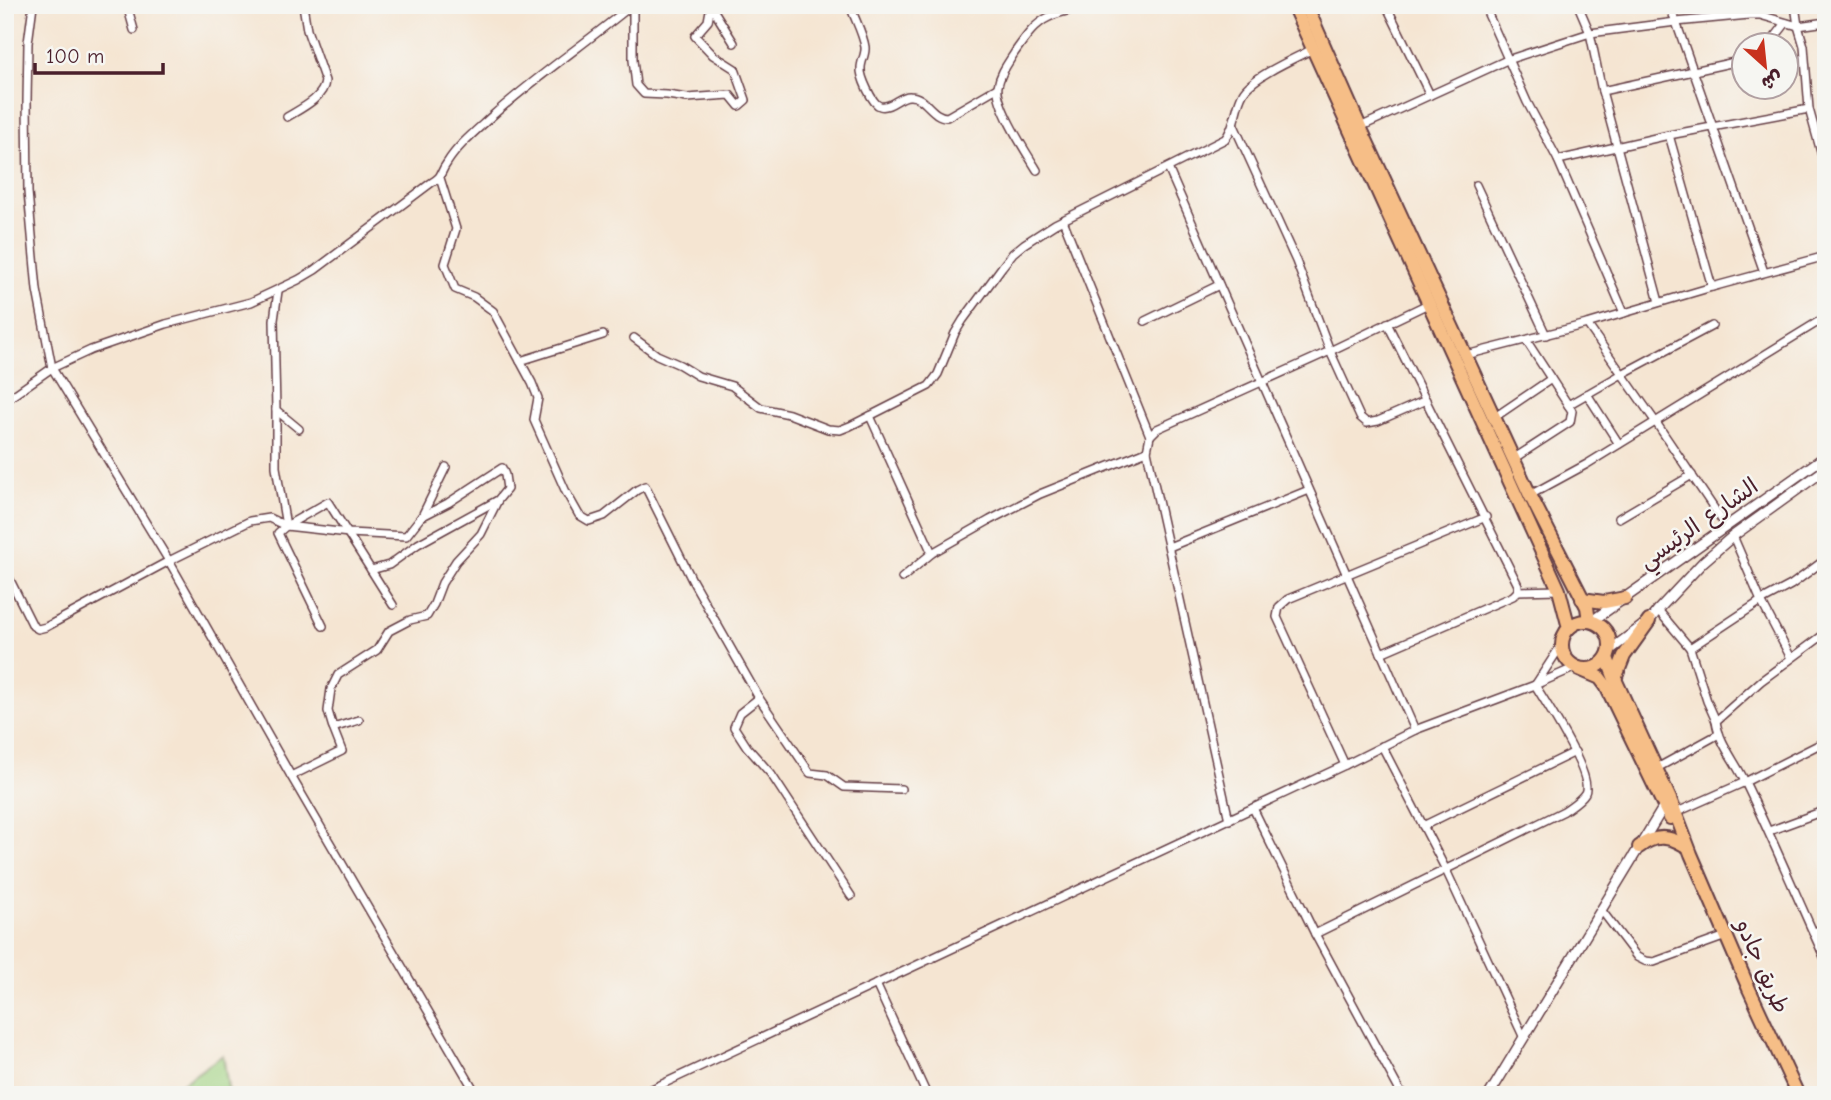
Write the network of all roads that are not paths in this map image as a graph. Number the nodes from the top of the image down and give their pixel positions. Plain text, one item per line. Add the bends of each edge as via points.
1 (33, 5) edge
2 (127, 5) edge
3 (303, 5) edge
4 (633, 5) edge
5 (849, 5) edge
6 (1086, 5) edge
7 (1293, 5) edge
8 (1306, 5) edge
9 (1386, 5) edge
10 (1484, 5) edge
11 (1578, 5) edge
12 (1669, 5) edge
13 (1795, 5) edge
14 (711, 6) edge
15 (1676, 22) junction
16 (1826, 22) edge
17 (1786, 23) junction
18 (1798, 26) junction
19 (134, 30) dead end
20 (1779, 32) edge
21 (1590, 33) junction
22 (734, 43) dead end
23 (1313, 49) junction
24 (1507, 60) junction
25 (1730, 63) edge
26 (1693, 72) junction
27 (997, 88) junction
28 (1602, 91) junction
29 (1430, 95) junction
30 (1809, 109) junction
31 (287, 117) dead end
32 (1233, 123) junction
33 (1360, 127) junction
34 (1714, 127) junction
35 (1669, 135) junction
36 (1617, 146) junction
37 (1558, 160) junction
38 (1168, 168) junction
39 (1037, 170) dead end
40 (1826, 170) edge
41 (440, 178) junction
42 (1476, 185) dead end
43 (1063, 220) junction
44 (1826, 256) edge
45 (1764, 272) junction
46 (1219, 285) junction
47 (1712, 287) junction
48 (278, 291) junction
49 (1434, 301) junction
50 (1659, 302) junction
51 (1624, 313) junction
52 (1826, 317) edge
53 (1145, 321) dead end
54 (1387, 323) junction
55 (1587, 324) junction
56 (1712, 326) dead end
57 (603, 335) dead end
58 (1546, 335) junction
59 (634, 338) dead end
60 (1526, 340) junction
61 (1330, 351) junction
62 (1466, 355) junction
63 (520, 361) junction
64 (52, 368) junction
65 (1622, 374) junction
66 (1551, 379) junction
67 (1261, 382) junction
68 (1587, 394) junction
69 (1426, 400) junction
70 (5, 401) edge
71 (1568, 405) junction
72 (276, 410) junction
73 (870, 416) junction
74 (1495, 417) junction
75 (1655, 421) junction
76 (299, 429) dead end
77 (1150, 436) junction
78 (1619, 444) junction
79 (1147, 451) junction
80 (1826, 456) edge
81 (1513, 458) junction
82 (446, 467) dead end
83 (1826, 469) edge
84 (1692, 475) junction
85 (1309, 490) junction
86 (1530, 495) junction
87 (498, 500) junction
88 (421, 517) junction
89 (1486, 517) junction
90 (1619, 518) dead end
91 (286, 526) junction
92 (1727, 526) junction
93 (349, 533) junction
94 (1733, 536) junction
95 (1169, 547) junction
96 (932, 553) junction
97 (1826, 559) edge
98 (169, 561) junction
99 (5, 570) edge
100 (371, 570) junction
101 (1346, 574) junction
102 (902, 578) dead end
103 (1559, 590) junction
104 (1518, 591) junction
105 (1625, 598) junction
106 (1582, 599) junction
107 (1761, 601) junction
108 (393, 605) dead end
109 (1658, 610) junction
110 (1591, 621) junction
111 (1650, 621) junction
112 (323, 626) dead end
113 (1569, 628) junction
114 (1826, 633) edge
115 (1562, 644) junction
116 (1690, 648) junction
117 (1381, 653) junction
118 (1609, 654) junction
119 (1791, 658) junction
120 (1578, 668) junction
121 (1615, 680) junction
122 (1535, 685) junction
123 (759, 698) junction
124 (359, 720) dead end
125 (1716, 721) junction
126 (333, 728) junction
127 (1415, 730) junction
128 (1719, 734) junction
129 (1826, 741) edge
130 (1382, 746) junction
131 (1574, 752) junction
132 (1345, 765) junction
133 (1657, 768) junction
134 (291, 776) junction
135 (1745, 782) junction
136 (901, 789) dead end
137 (1667, 802) junction
138 (1253, 808) junction
139 (1826, 810) edge
140 (1675, 813) junction
141 (1228, 820) junction
142 (1423, 826) junction
143 (1769, 831) junction
144 (1639, 847) junction
145 (1687, 850) junction
146 (1446, 870) junction
147 (851, 895) dead end
148 (1602, 911) junction
149 (1826, 926) edge
150 (1812, 933) junction
151 (1315, 934) junction
152 (1726, 936) junction
153 (1826, 961) edge
154 (876, 984) junction
155 (1523, 1037) junction
156 (477, 1095) edge
157 (639, 1095) edge
158 (927, 1095) edge
159 (1402, 1095) edge
160 (1489, 1095) edge
161 (1798, 1095) edge

1 - 64 street via 28,43 28,192 37,290
2 - 19 street
3 - 31 street via 325,88
4 - 14 street via 636,85 644,94 730,95 739,106 746,100 735,69 695,36 708,21
4 - 41 street via 492,116 447,163
5 - 27 street via 865,47 861,72 879,106 909,95 947,117
6 - 27 street via 1048,17 1036,26 1000,75
7 - 23 highway
8 - 33 highway
9 - 29 street
10 - 24 street
11 - 21 street
12 - 15 street
13 - 18 street
14 - 22 street
15 - 17 street via 1760,15
15 - 21 street
15 - 26 street
16 - 18 street
17 - 18 street
17 - 20 street
18 - 30 street
21 - 24 street
21 - 28 street
23 - 32 street via 1248,85
23 - 49 highway
24 - 29 street
24 - 37 street
25 - 26 street
26 - 28 street
26 - 34 street
27 - 39 street via 1009,121
28 - 36 street
29 - 33 street
30 - 34 street
30 - 40 street
32 - 38 street via 1225,139
32 - 61 street via 1296,261
33 - 49 highway
34 - 35 street
34 - 45 street
35 - 36 street
35 - 47 street
36 - 37 street
36 - 50 street
37 - 51 street
38 - 43 street
38 - 46 street
41 - 48 street via 315,270
41 - 63 street via 456,229 444,264 455,289 493,311
42 - 58 street
43 - 73 street via 1013,253 963,320 929,386
43 - 77 street
44 - 45 street
45 - 47 street
46 - 53 street
46 - 67 street
47 - 50 street
48 - 64 street via 137,333
48 - 72 street via 274,320
49 - 54 street
49 - 62 highway
49 - 103 highway
50 - 51 street
51 - 55 street
52 - 75 street
54 - 61 street
54 - 69 street
55 - 58 street
55 - 65 street
56 - 65 street
57 - 63 street
58 - 60 street
59 - 73 street via 698,376 732,386 761,408 840,430
60 - 62 street
60 - 66 street
61 - 67 street
61 - 69 street via 1367,423
62 - 74 highway
63 - 123 street via 538,398 534,420 579,515 589,521 604,516 645,485
64 - 70 street
64 - 98 street
65 - 68 street
65 - 75 street
66 - 71 street
66 - 74 street
67 - 77 street
67 - 85 street
68 - 71 street
68 - 78 street
69 - 89 street
71 - 81 street via 1573,411 1570,422
72 - 76 street
72 - 91 street via 276,467
73 - 96 street
74 - 81 highway
75 - 78 street
75 - 84 street
77 - 79 street
78 - 86 street
79 - 95 street
79 - 96 street via 1040,495
80 - 92 street, الشارع الرئيسي
81 - 86 highway
82 - 88 street
83 - 94 street, الشارع الرئيسي
84 - 90 street
84 - 92 street
85 - 95 street
85 - 101 street
86 - 106 highway
87 - 88 street via 507,489 502,468
87 - 100 street via 389,565
87 - 126 street via 481,534 442,583 427,616 389,631 377,650 338,675 328,710
88 - 93 street via 406,536
89 - 101 street
89 - 104 street
91 - 93 street
91 - 93 street via 328,502
91 - 98 street via 269,518 250,521
91 - 112 street via 278,533
92 - 105 street, الشارع الرئيسي
93 - 100 street
94 - 107 street
94 - 109 street, الشارع الرئيسي
95 - 141 street
96 - 102 street
97 - 107 street
98 - 99 street via 38,629
98 - 134 street
100 - 108 street
101 - 117 street
101 - 132 street via 1288,599 1279,607 1278,617
103 - 104 street
103 - 113 highway
104 - 117 street
105 - 106 highway via 1604,602
105 - 110 street, الشارع الرئيسي
106 - 110 highway
107 - 116 street
107 - 119 street
109 - 111 street, الشارع الرئيسي
109 - 116 street
110 - 113 highway
110 - 118 highway via 1610,637
111 - 118 street, الشارع الرئيسي
111 - 121 highway via 1624,656
113 - 115 highway
114 - 119 street
115 - 120 highway via 1564,656
115 - 122 street
116 - 125 street
117 - 127 street
118 - 120 highway via 1593,669
118 - 121 highway, طريق جادو
119 - 125 street
120 - 122 street
120 - 137 highway, طريق جادو via 1606,686
121 - 133 highway, طريق جادو
122 - 127 street
122 - 131 street
123 - 136 street via 810,773 827,775 844,787
123 - 147 street via 740,713 734,727 771,774
124 - 126 street
125 - 128 street
126 - 134 street via 342,751
127 - 130 street
128 - 133 street
128 - 135 street
129 - 135 street
130 - 132 street
130 - 142 street
131 - 142 street
131 - 146 street via 1587,786 1576,803
132 - 138 street
133 - 137 highway, طريق جادو
134 - 156 street
135 - 140 street
135 - 143 street
137 - 140 highway, طريق جادو
137 - 144 street
137 - 145 highway, طريق جادو
138 - 141 street
138 - 151 street
139 - 143 street
140 - 145 highway, طريق جادو
141 - 154 street
142 - 146 street
143 - 150 street
144 - 145 highway via 1666,837
144 - 148 street
145 - 152 highway, طريق جادو
146 - 151 street
146 - 155 street
148 - 152 street via 1644,961 1654,962
148 - 155 street
149 - 150 street
150 - 153 street
151 - 159 street
152 - 161 highway, طريق جادو
154 - 157 street
154 - 158 street
155 - 160 street

